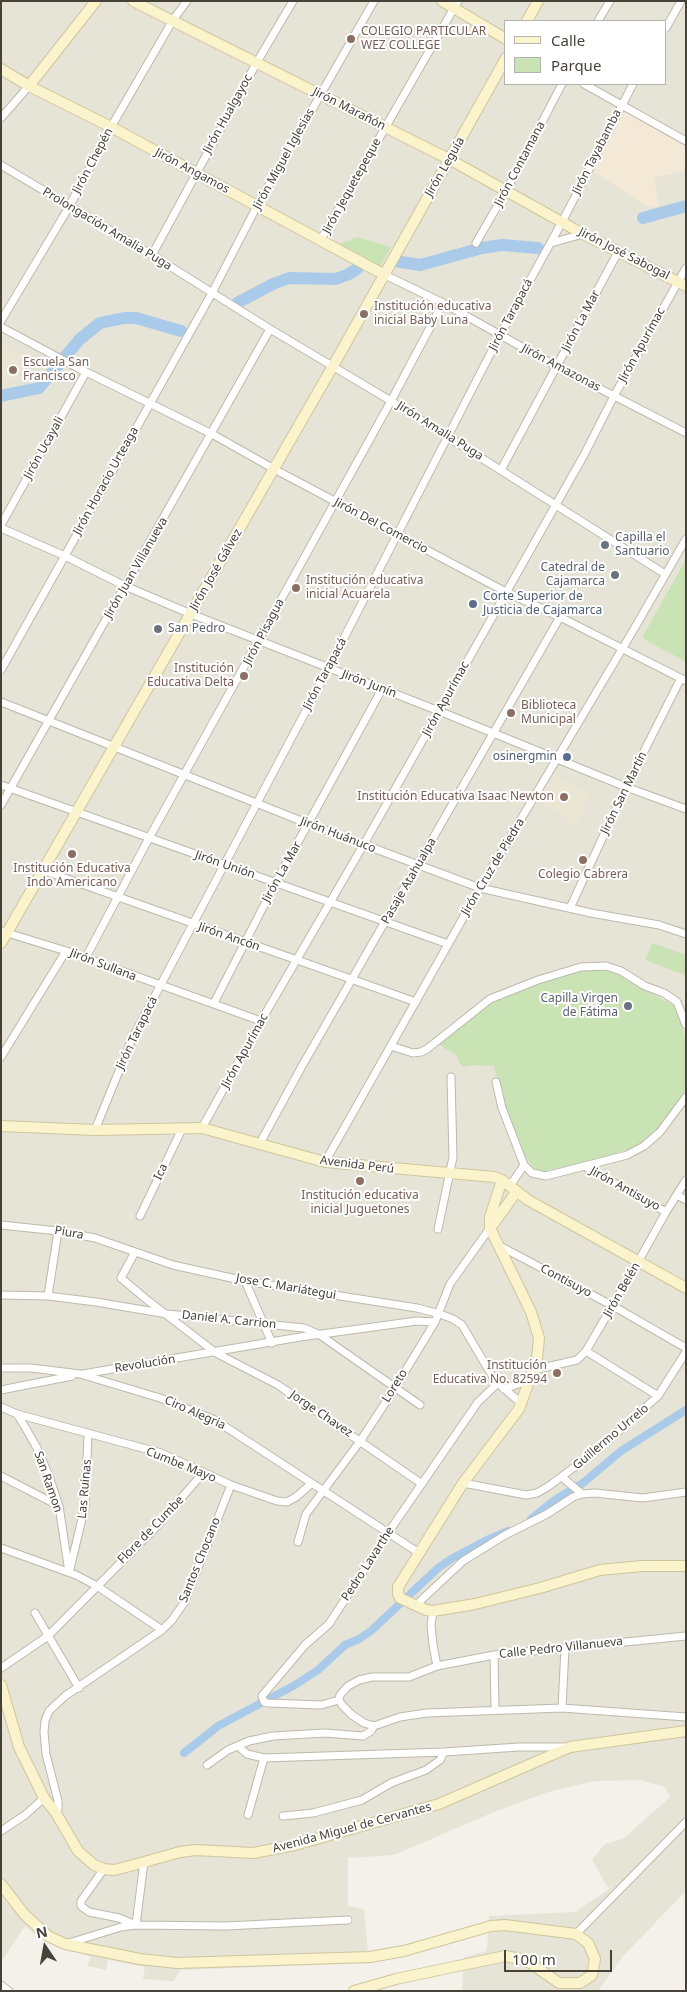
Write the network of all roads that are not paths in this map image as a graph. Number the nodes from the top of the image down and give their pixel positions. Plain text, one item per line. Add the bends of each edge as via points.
1 (96, 1) edge
2 (133, 1) edge
3 (187, 1) edge
4 (293, 1) edge
5 (374, 1) edge
6 (442, 1) edge
7 (538, 1) edge
8 (610, 1) edge
9 (681, 1) edge
10 (456, 5) edge
11 (173, 20) junction
12 (527, 20) edge
13 (599, 20) edge
14 (667, 26) edge
15 (504, 38) edge
16 (257, 62) junction
17 (504, 62) edge
18 (1, 69) edge
19 (561, 85) edge
20 (586, 85) edge
21 (632, 85) edge
22 (29, 86) junction
23 (320, 94) junction
24 (621, 105) junction
25 (1, 118) edge
26 (111, 127) junction
27 (385, 127) junction
28 (686, 141) edge
29 (449, 159) junction
30 (1, 165) edge
31 (196, 173) junction
32 (506, 191) junction
33 (257, 206) junction
34 (69, 207) junction
35 (562, 222) junction
36 (583, 234) junction
37 (320, 241) junction
38 (476, 243) dead end
39 (551, 243) junction
40 (618, 252) junction
41 (152, 255) junction
42 (686, 268) edge
43 (383, 274) junction
44 (682, 284) edge
45 (212, 293) junction
46 (443, 303) junction
47 (1, 321) edge
48 (1, 327) edge
49 (270, 329) junction
50 (500, 335) junction
51 (333, 366) junction
52 (556, 366) junction
53 (86, 372) junction
54 (614, 396) junction
55 (391, 401) junction
56 (149, 402) junction
57 (686, 433) edge
58 (212, 434) junction
59 (448, 437) junction
60 (274, 469) junction
61 (501, 470) junction
62 (335, 500) junction
63 (555, 505) junction
64 (1, 526) edge
65 (397, 534) junction
66 (686, 539) edge
67 (65, 556) junction
68 (665, 574) junction
69 (125, 586) junction
70 (506, 592) junction
71 (191, 614) junction
72 (560, 617) junction
73 (260, 640) junction
74 (622, 648) junction
75 (328, 668) junction
76 (1, 670) edge
77 (683, 680) edge
78 (382, 689) junction
79 (1, 702) edge
80 (439, 711) junction
81 (50, 721) junction
82 (494, 733) junction
83 (115, 746) junction
84 (557, 759) junction
85 (186, 774) junction
86 (1, 785) edge
87 (626, 787) junction
88 (11, 788) junction
89 (256, 802) junction
90 (1, 806) edge
91 (686, 809) edge
92 (77, 811) junction
93 (309, 824) junction
94 (149, 838) junction
95 (364, 844) junction
96 (224, 865) junction
97 (418, 865) junction
98 (42, 870) junction
99 (276, 882) junction
100 (480, 888) junction
101 (118, 897) junction
102 (331, 902) junction
103 (570, 908) junction
104 (385, 922) junction
105 (192, 925) junction
106 (686, 934) edge
107 (3, 936) edge
108 (244, 942) junction
109 (448, 944) junction
110 (66, 951) junction
111 (85, 959) junction
112 (296, 961) junction
113 (352, 980) junction
114 (160, 986) junction
115 (416, 1002) junction
116 (214, 1003) junction
117 (261, 1021) junction
118 (686, 1025) edge
119 (391, 1046) junction
120 (1, 1057) edge
121 (451, 1077) dead end
122 (496, 1082) dead end
123 (686, 1097) edge
124 (1, 1126) edge
125 (202, 1128) junction
126 (182, 1129) junction
127 (95, 1130) junction
128 (259, 1145) junction
129 (324, 1162) junction
130 (524, 1165) junction
131 (584, 1166) junction
132 (451, 1174) junction
133 (686, 1180) edge
134 (510, 1186) junction
135 (677, 1195) junction
136 (686, 1200) edge
137 (666, 1212) junction
138 (140, 1216) dead end
139 (1, 1225) edge
140 (490, 1228) junction
141 (438, 1229) dead end
142 (58, 1231) junction
143 (498, 1245) junction
144 (135, 1252) junction
145 (638, 1262) junction
146 (245, 1281) junction
147 (686, 1288) edge
148 (1, 1295) edge
149 (48, 1296) junction
150 (613, 1306) junction
151 (167, 1314) junction
152 (440, 1314) junction
153 (436, 1322) junction
154 (265, 1323) junction
155 (320, 1335) junction
156 (272, 1343) junction
157 (686, 1348) edge
158 (586, 1351) junction
159 (216, 1352) junction
160 (686, 1352) edge
161 (1, 1368) edge
162 (533, 1370) junction
163 (80, 1374) junction
164 (530, 1380) junction
165 (497, 1384) junction
166 (394, 1388) junction
167 (504, 1389) junction
168 (1, 1390) edge
169 (658, 1396) junction
170 (522, 1404) junction
171 (420, 1405) dead end
172 (1, 1407) edge
173 (17, 1414) junction
174 (88, 1434) junction
175 (361, 1440) junction
176 (204, 1472) junction
177 (1, 1476) edge
178 (564, 1479) junction
179 (464, 1483) junction
180 (311, 1484) junction
181 (422, 1484) junction
182 (231, 1486) junction
183 (323, 1492) junction
184 (686, 1492) edge
185 (580, 1493) junction
186 (59, 1506) junction
187 (388, 1532) junction
188 (298, 1542) dead end
189 (1, 1548) edge
190 (419, 1553) junction
191 (686, 1566) edge
192 (69, 1572) junction
193 (97, 1586) junction
194 (406, 1598) junction
195 (433, 1611) junction
196 (35, 1613) dead end
197 (162, 1630) junction
198 (48, 1636) junction
199 (686, 1636) edge
200 (565, 1648) junction
201 (494, 1655) junction
202 (436, 1666) junction
203 (1, 1668) edge
204 (1, 1685) edge
205 (79, 1688) junction
206 (339, 1700) junction
207 (562, 1708) junction
208 (495, 1710) junction
209 (686, 1717) edge
210 (374, 1726) junction
211 (686, 1731) edge
212 (238, 1746) junction
213 (570, 1747) junction
214 (444, 1752) junction
215 (264, 1758) junction
216 (207, 1765) dead end
217 (44, 1798) junction
218 (56, 1813) junction
219 (248, 1815) dead end
220 (283, 1816) dead end
221 (686, 1822) edge
222 (1, 1831) edge
223 (144, 1862) junction
224 (104, 1869) junction
225 (1, 1884) edge
226 (348, 1920) dead end
227 (136, 1925) junction
228 (576, 1934) junction
229 (65, 1944) junction
230 (1, 1985) edge
231 (9, 1991) edge
232 (354, 1991) edge

1 - 22 street
2 - 11 street, Jirón Marañón
3 - 11 street, Jirón Chepén
4 - 16 street, Jirón Hualgayoc
5 - 23 street, Jirón Miguel Iglesias
6 - 10 street
7 - 12 street
8 - 13 street
9 - 14 street
10 - 15 street
10 - 27 street, Jirón Jequetepeque
11 - 16 street, Jirón Marañón
11 - 26 street, Jirón Chepén
16 - 23 street, Jirón Marañón
16 - 31 street, Jirón Hualgayoc
17 - 29 street, Jirón Leguía
18 - 22 street, Jirón Angamos
19 - 32 street, Jirón Contamana
20 - 24 street
21 - 24 street, Jirón Tayabamba
22 - 25 street
22 - 26 street, Jirón Angamos
23 - 27 street, Jirón Marañón
23 - 33 street, Jirón Miguel Iglesias
24 - 28 street
24 - 35 street, Jirón Tayabamba
26 - 31 street, Jirón Angamos
26 - 34 street, Jirón Chepén
27 - 29 street, Jirón Marañón
27 - 37 street, Jirón Jequetepeque
29 - 32 street, Jirón Marañón
29 - 43 street, Jirón Leguía
30 - 34 street, Prolongación Amalia Puga
31 - 33 street, Jirón Angamos
31 - 41 street, Jirón Hualgayoc
32 - 35 street, Jirón Marañón
32 - 38 street, Jirón Contamana
33 - 37 street, Jirón Angamos
33 - 45 street, Jirón Miguel Iglesias
34 - 41 street, Prolongación Amalia Puga
34 - 47 street, Jirón Chepén
35 - 36 street, Jirón José Sabogal
35 - 39 street, Jirón Tarapacá
36 - 39 street
36 - 40 street, Jirón José Sabogal
37 - 43 street, Jirón Angamos
39 - 50 street, Jirón Tarapacá
40 - 44 street, Jirón José Sabogal
40 - 52 street, Jirón La Mar
41 - 45 street, Prolongación Amalia Puga
42 - 44 street, Jirón Apurímac
43 - 46 street, Jirón Amazonas
43 - 51 street, Jirón José Gálvez
44 - 54 street, Jirón Apurímac
45 - 49 street, Jirón Amalia Puga
45 - 56 street, Jirón Horacio Urteaga
46 - 50 street, Jirón Amazonas
46 - 55 street, Jirón Pisagua
48 - 53 street, Jirón Del Comercio
49 - 51 street, Jirón Amalia Puga
49 - 58 street, Jirón Juan Villanueva
50 - 52 street, Jirón Amazonas
50 - 59 street, Jirón Tarapacá
51 - 55 street, Jirón Amalia Puga
51 - 60 street, Jirón José Gálvez
52 - 54 street, Jirón Amazonas
52 - 61 street, Jirón La Mar
53 - 56 street, Jirón Del Comercio
53 - 64 street, Jirón Ucayali
54 - 57 street, Jirón Amazonas
54 - 63 street, Jirón Apurímac
55 - 59 street, Jirón Amalia Puga
55 - 62 street, Jirón Pisagua
56 - 58 street, Jirón Del Comercio
56 - 67 street, Jirón Horacio Urteaga
58 - 60 street, Jirón Del Comercio
58 - 69 street, Jirón Juan Villanueva
59 - 61 street, Jirón Amalia Puga
59 - 65 street, Jirón Tarapacá
60 - 62 street, Jirón Del Comercio
60 - 71 street, Jirón José Gálvez
61 - 63 street, Jirón Amalia Puga
62 - 65 street, Jirón Del Comercio
62 - 73 street, Jirón Pisagua
63 - 68 street, Jirón Amalia Puga
63 - 70 street, Jirón Apurímac
64 - 67 street, Jirón Junín
65 - 70 street, Jirón Del Comercio
65 - 75 street, Jirón Tarapacá
66 - 68 street, Jirón Cruz de Piedra
67 - 69 street, Jirón Junín
67 - 76 street, Jirón Horacio Urteaga
68 - 74 street, Jirón Cruz de Piedra
69 - 71 street, Jirón Junín
69 - 81 street, Jirón Juan Villanueva
70 - 72 street, Jirón Del Comercio
70 - 80 street, Jirón Apurímac
71 - 73 street, Jirón Junín
71 - 83 street, Jirón José Gálvez
72 - 74 street, Jirón Del Comercio
72 - 82 street, Pasaje Atahualpa
73 - 75 street, Jirón Junín
73 - 85 street, Jirón Pisagua
74 - 77 street, Jirón Del Comercio
74 - 84 street, Jirón Cruz de Piedra
75 - 78 street, Jirón Junín
75 - 89 street, Jirón Tarapacá
77 - 87 street, Jirón San Martín
78 - 80 street, Jirón Junín
78 - 93 street, Jirón La Mar
79 - 81 street, Jirón Huánuco
80 - 82 street, Jirón Junín
80 - 95 street, Jirón Apurímac
81 - 83 street, Jirón Huánuco
81 - 88 street, Jirón Juan Villanueva
82 - 84 street, Jirón Junín
82 - 97 street, Pasaje Atahualpa
83 - 85 street, Jirón Huánuco
83 - 92 street, Jirón José Gálvez
84 - 87 street, Jirón Junín
84 - 100 street, Jirón Cruz de Piedra
85 - 89 street, Jirón Huánuco
85 - 94 street, Jirón Pisagua
86 - 88 street, Jirón Unión
87 - 91 street, Jirón Junín
87 - 103 street, Jirón San Martín
88 - 90 street, Jirón Juan Villanueva
88 - 92 street, Jirón Unión
89 - 93 street, Jirón Huánuco
89 - 96 street, Jirón Tarapacá
92 - 94 street, Jirón Unión
92 - 98 street, Jirón José Gálvez
93 - 95 street, Jirón Huánuco
93 - 99 street, Jirón La Mar
94 - 96 street, Jirón Unión
94 - 101 street, Jirón Pisagua
95 - 97 street, Jirón Huánuco
95 - 102 street, Jirón Apurímac
96 - 99 street, Jirón Unión
96 - 105 street, Jirón Tarapacá
97 - 100 street, Jirón Huánuco
97 - 104 street, Pasaje Atahualpa
98 - 101 street, Jirón Ancón
98 - 107 street, Jirón José Gálvez
99 - 102 street, Jirón Unión
99 - 108 street, Jirón La Mar
100 - 103 street, Jirón Huánuco
100 - 109 street, Jirón Cruz de Piedra
101 - 105 street, Jirón Ancón
101 - 111 street, Jirón Pisagua
102 - 104 street, Jirón Unión
102 - 112 street, Jirón Apurímac
103 - 106 street, Jirón Huánuco via 659,924
104 - 109 street, Jirón Unión
104 - 113 street, Pasaje Atahualpa
105 - 108 street, Jirón Ancón
105 - 114 street, Jirón Tarapacá
107 - 110 street, Jirón Sullana
108 - 112 street, Jirón Ancón
108 - 116 street, Jirón La Mar
109 - 115 street, Jirón Cruz de Piedra
110 - 111 street, Jirón Sullana
110 - 120 street
111 - 114 street, Jirón Sullana
112 - 113 street, Jirón Ancón
112 - 117 street, Jirón Apurímac
113 - 115 street, Jirón Ancón
113 - 128 street, Pasaje Atahualpa
114 - 116 street, Jirón Sullana
114 - 127 street, Jirón Tarapacá via 132,1039
115 - 119 street, Jirón Cruz de Piedra
116 - 117 street, Jirón Sullana
117 - 125 street, Jirón Apurímac
118 - 119 street via 677,1002 664,994 606,966 581,967 490,999 420,1052
119 - 129 street, Jirón Cruz de Piedra
121 - 132 street
122 - 130 street via 502,1108
123 - 131 street via 660,1132 644,1146
124 - 127 street, Avenida Perú
125 - 126 street, Avenida Perú
125 - 128 street, Avenida Perú
126 - 127 street, Avenida Perú
126 - 138 street, Ica
128 - 129 street, Avenida Perú
129 - 132 street, Avenida Perú
130 - 131 street via 532,1173 546,1176
130 - 134 street
131 - 137 street, Jirón Antisuyo
132 - 134 street, Avenida Perú via 494,1177
132 - 141 street
133 - 135 street, Jirón Belén
134 - 140 street
134 - 140 street via 490,1218
134 - 145 street, Avenida Perú via 528,1200
135 - 136 street
135 - 137 street, Jirón Belén
137 - 145 street, Jirón Belén
139 - 142 street, Piura
140 - 143 street
140 - 152 street, Loreto via 450,1284
142 - 144 street, Piura via 95,1238
142 - 149 street
143 - 150 street, Contisuyo
143 - 162 street via 531,1312 539,1338
144 - 146 street, Jose C. Mariátegui via 173,1265
144 - 151 street, Jorge Chavez via 122,1279
145 - 147 street, Avenida Perú
145 - 150 street, Jirón Belén
146 - 152 street, Jose C. Mariátegui
146 - 154 street
148 - 149 street
149 - 151 street
150 - 157 street, Contisuyo
150 - 158 street, Jirón Belén
151 - 154 street, Daniel A. Carrion
151 - 159 street, Jorge Chavez
152 - 153 street, Loreto
152 - 165 street, Jose C. Mariátegui via 462,1325
153 - 155 street
153 - 166 street, Loreto
154 - 155 street, Daniel A. Carrion via 304,1328
154 - 156 street
155 - 156 street, Revolución
155 - 166 street
156 - 159 street, Revolución
158 - 162 street via 576,1360
158 - 169 street
159 - 163 street, Revolución
159 - 175 street, Jorge Chavez via 278,1384
160 - 169 street, Guillermo Urrelo
161 - 163 street
162 - 164 street
163 - 168 street, Revolución
163 - 180 street, Ciro Alegria via 160,1398 215,1420
164 - 167 street
164 - 170 street
165 - 167 street
165 - 181 street, Pedro Lavarthe via 478,1402
166 - 171 street
166 - 175 street, Loreto
167 - 170 street
169 - 178 street, Guillermo Urrelo
170 - 179 street
172 - 173 street
173 - 174 street, Cumbe Mayo
173 - 186 street, San Ramon via 37,1448
174 - 176 street, Cumbe Mayo via 161,1453
174 - 192 street, Las Ruinas via 85,1506
175 - 181 street, Jorge Chavez
175 - 183 street, Loreto
176 - 182 street, Cumbe Mayo
176 - 193 street, Flore de Cumbe via 156,1527
177 - 186 street
178 - 179 street, Guillermo Urrelo via 526,1495
178 - 185 street
179 - 190 street
180 - 182 street, Cumbe Mayo via 287,1502
180 - 183 street, Ciro Alegria
181 - 187 street, Pedro Lavarthe
182 - 197 street, Santos Chocano via 184,1603
183 - 187 street, Ciro Alegria
183 - 188 street, Loreto via 306,1514
184 - 185 street via 643,1498
185 - 194 street via 505,1535
186 - 192 street, San Ramon
187 - 190 street, Ciro Alegria
187 - 206 street, Pedro Lavarthe via 329,1624 305,1645 262,1696 268,1703 321,1704
189 - 192 street
190 - 194 street
191 - 195 street via 600,1570 475,1604
192 - 193 street
193 - 197 street
193 - 198 street, Flore de Cumbe
194 - 195 street
195 - 202 street via 431,1625
196 - 198 street
197 - 205 street, Santos Chocano
198 - 203 street, Flore de Cumbe
198 - 205 street
199 - 200 street, Calle Pedro Villanueva
200 - 201 street, Calle Pedro Villanueva
200 - 207 street
201 - 202 street, Calle Pedro Villanueva
201 - 208 street
202 - 206 street, Calle Pedro Villanueva via 408,1677 359,1680 340,1694
204 - 217 street via 20,1747
205 - 218 street, Santos Chocano via 55,1703 45,1721 46,1754 58,1801
206 - 210 street via 352,1715
207 - 208 street
207 - 209 street
208 - 210 street via 427,1713
210 - 212 street via 363,1736 291,1734
211 - 213 street, Avenida Miguel de Cervantes
212 - 215 street via 247,1754
212 - 216 street
213 - 214 street
213 - 223 street, Avenida Miguel de Cervantes via 439,1804 295,1845 253,1853 196,1850
214 - 215 street
214 - 220 street via 440,1760 426,1770 391,1783 362,1800 313,1813
215 - 219 street
217 - 218 street
217 - 222 street
218 - 224 street via 78,1851
221 - 228 street
223 - 224 street, Avenida Miguel de Cervantes via 114,1870
223 - 227 street
224 - 227 street via 81,1901 81,1906 89,1912
225 - 229 street via 42,1932
226 - 227 street via 216,1926
227 - 229 street
228 - 229 street via 491,1926 404,1951 370,1957 177,1963
228 - 232 street via 588,1943 595,1959 592,1975 580,1984 560,1983 526,1960 504,1956
230 - 231 street

